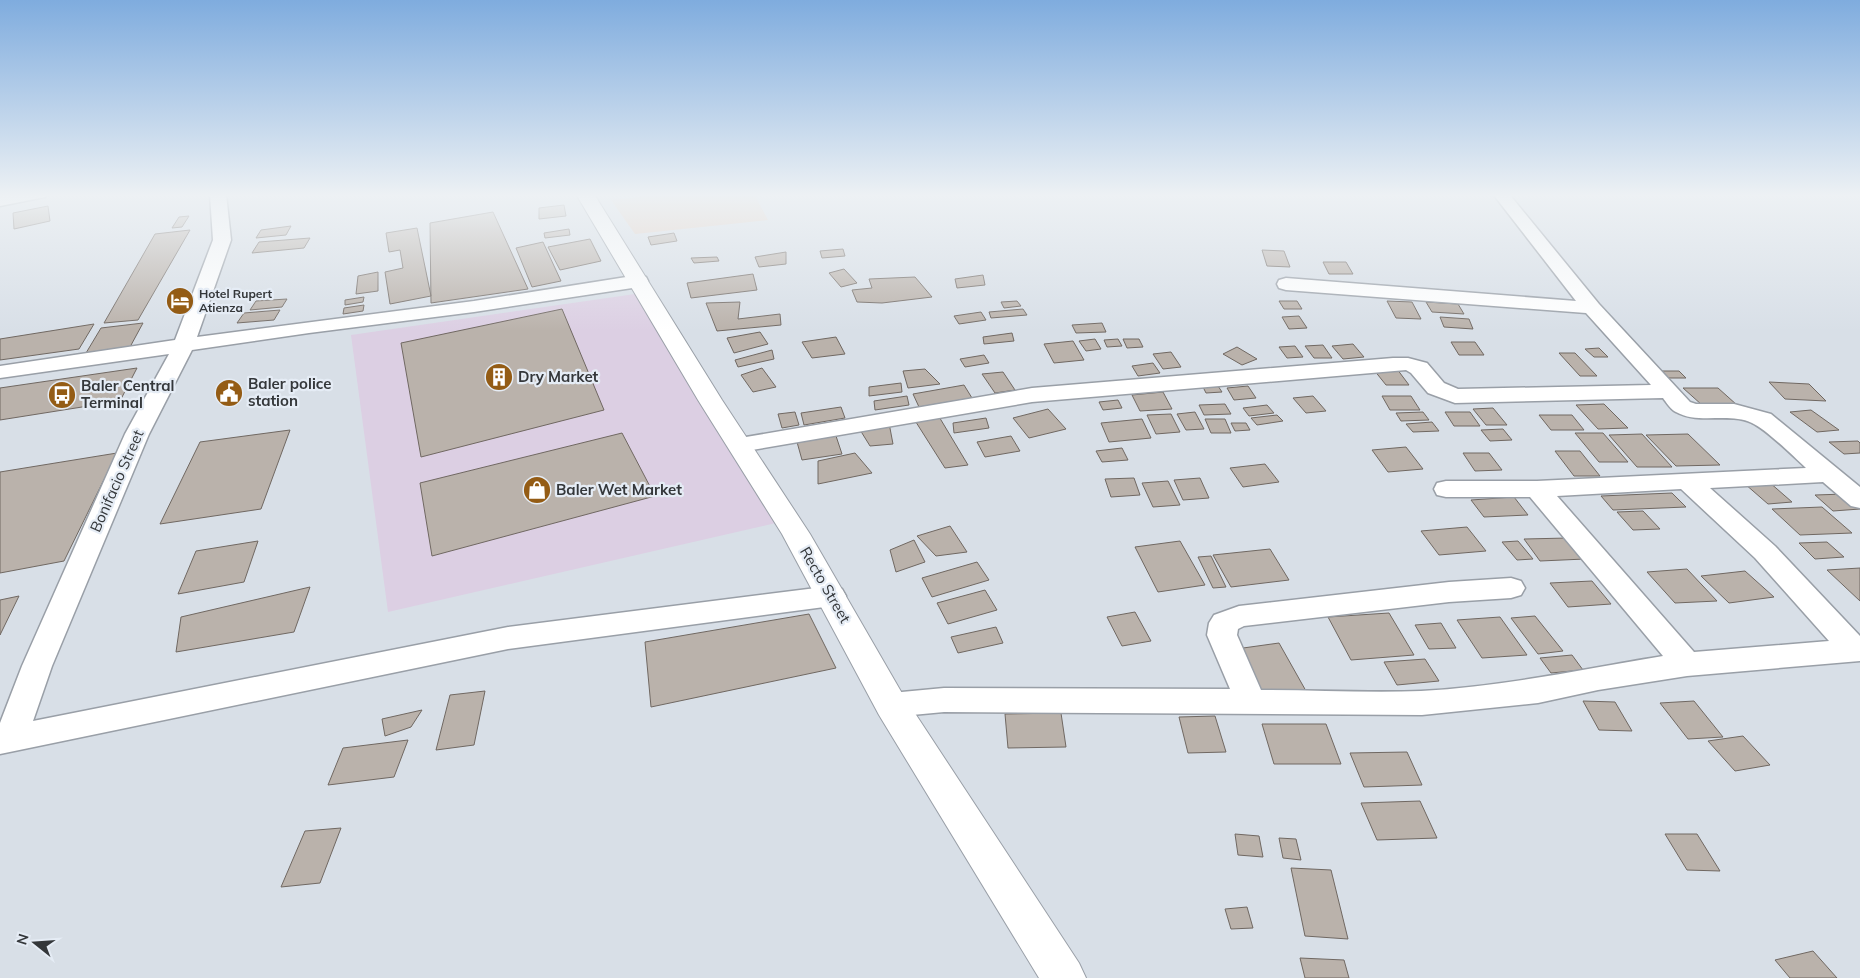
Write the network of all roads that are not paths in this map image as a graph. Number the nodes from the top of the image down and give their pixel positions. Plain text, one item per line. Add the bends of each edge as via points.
1 (222, 240) edge
2 (614, 240) edge
3 (1537, 240) edge
4 (639, 281) junction
5 (1286, 284) dead end
6 (1592, 308) junction
7 (184, 345) junction
8 (0, 372) edge
9 (1669, 391) junction
10 (740, 445) junction
11 (1830, 474) junction
12 (1688, 482) junction
13 (1446, 489) dead end
14 (1537, 489) junction
15 (1860, 500) edge
16 (1511, 588) dead end
17 (832, 596) junction
18 (1858, 650) edge
19 (1687, 664) junction
20 (1251, 702) junction
21 (891, 704) junction
22 (5, 740) edge
23 (1064, 978) edge

1 - 7 street, Bonifacio Street
2 - 4 street, Recto Street
3 - 6 street
4 - 7 street
4 - 10 street, Recto Street
5 - 6 street
6 - 9 street
7 - 8 street
7 - 22 street, Bonifacio Street via 137,434
9 - 10 street via 1455,396 1436,388 1419,368 1393,364 1032,395
9 - 11 street via 1682,407 1694,411 1734,411 1763,419
10 - 17 street, Recto Street
11 - 12 street
11 - 15 street
12 - 14 street
12 - 18 street via 1764,552
13 - 14 street
14 - 19 street
16 - 20 street via 1239,616 1224,623 1222,635
17 - 21 street, Recto Street
17 - 22 street via 508,638
18 - 19 street
19 - 20 street via 1538,691 1422,703
20 - 21 street via 944,700
21 - 23 street, Recto Street

